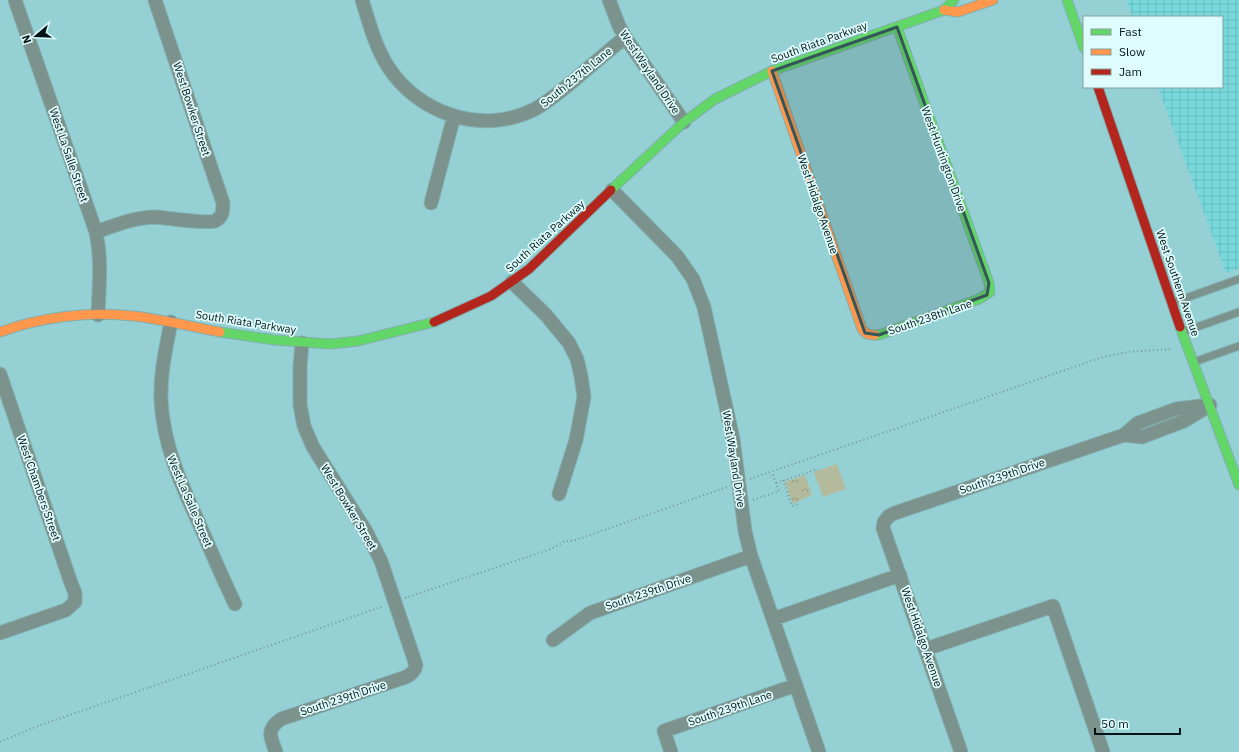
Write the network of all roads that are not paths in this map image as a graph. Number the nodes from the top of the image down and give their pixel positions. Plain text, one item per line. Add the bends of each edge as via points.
1 (15, 0) edge
2 (155, 0) edge
3 (362, 0) edge
4 (609, 0) edge
5 (954, 0) edge
6 (993, 0) edge
7 (1067, 0) edge
8 (944, 10) junction
9 (897, 27) junction
10 (625, 36) junction
11 (1083, 45) edge
12 (772, 71) junction
13 (1098, 88) edge
14 (454, 116) junction
15 (684, 122) junction
16 (612, 190) junction
17 (431, 203) dead end
18 (96, 232) junction
19 (1239, 279) edge
20 (512, 282) junction
21 (990, 292) joint
22 (1172, 304) junction
23 (1239, 312) edge
24 (98, 315) junction
25 (171, 322) junction
26 (0, 332) edge
27 (1182, 332) junction
28 (868, 335) joint
29 (302, 343) junction
30 (1239, 346) edge
31 (1194, 362) junction
32 (0, 374) edge
33 (1210, 406) junction
34 (1239, 485) edge
35 (560, 494) dead end
36 (884, 522) joint
37 (751, 556) junction
38 (900, 575) junction
39 (235, 604) dead end
40 (773, 619) junction
41 (0, 633) edge
42 (552, 640) dead end
43 (926, 649) junction
44 (415, 669) joint
45 (796, 685) junction
46 (276, 752) edge
47 (671, 752) edge
48 (819, 752) edge
49 (961, 752) edge
50 (1103, 752) edge

1 - 18 street, West La Salle Street
2 - 18 street, West Bowker Street via 223,203 223,212 220,218 210,222 143,218
3 - 14 street, South 237th Lane via 380,52 396,78 404,88 425,104
4 - 10 street, West Wayland Drive
5 - 8 street, South Riata Parkway
6 - 8 street, South Riata Parkway via 958,12
7 - 11 street
8 - 9 street, South Riata Parkway
9 - 12 street, South Riata Parkway
9 - 21 street, West Huntington Drive
10 - 14 street, South 237th Lane via 556,96 535,109 518,116 494,120 479,121
10 - 15 street, West Wayland Drive
12 - 15 street, South Riata Parkway via 715,99
12 - 28 street, West Hidalgo Avenue via 862,329
13 - 22 street, West Southern Avenue
14 - 17 street
15 - 16 street, South Riata Parkway
16 - 20 street, South Riata Parkway
16 - 37 street, West Wayland Drive via 678,256 693,279 704,306 738,473 745,531
18 - 24 street, West La Salle Street via 100,250
19 - 22 lane
20 - 29 street, South Riata Parkway via 485,299 440,321 358,341
20 - 35 street via 546,315 569,343 582,376 584,397 576,440
21 - 28 street, South 238th Lane via 979,299 879,334
22 - 27 street, West Southern Avenue
23 - 27 lane
24 - 25 street, South Riata Parkway via 133,316
24 - 26 street, South Riata Parkway via 62,318
25 - 29 street, South Riata Parkway
25 - 39 street, West La Salle Street via 161,380 163,424 179,479
27 - 31 street, West Southern Avenue
29 - 44 street, West Bowker Street via 300,405 304,426 313,447 367,533 381,561 415,659
30 - 31 lane
31 - 33 street, West Southern Avenue
32 - 41 street, West Chambers Street via 75,593 75,602 66,610
33 - 34 street, West Southern Avenue
33 - 36 street, South 239th Drive via 1176,409 1138,423 1124,435 895,513
36 - 38 street, West Hidalgo Avenue via 885,536
37 - 40 street, West Wayland Drive
37 - 42 street, South 239th Drive via 590,613
38 - 40 street
38 - 43 street, West Hidalgo Avenue
40 - 45 street, West Wayland Drive
43 - 49 street, West Hidalgo Avenue
43 - 50 street via 1053,606
44 - 46 street, South 239th Drive via 406,677 281,719 271,728 270,733
45 - 47 street, South 239th Lane via 664,731
45 - 48 street, West Wayland Drive

